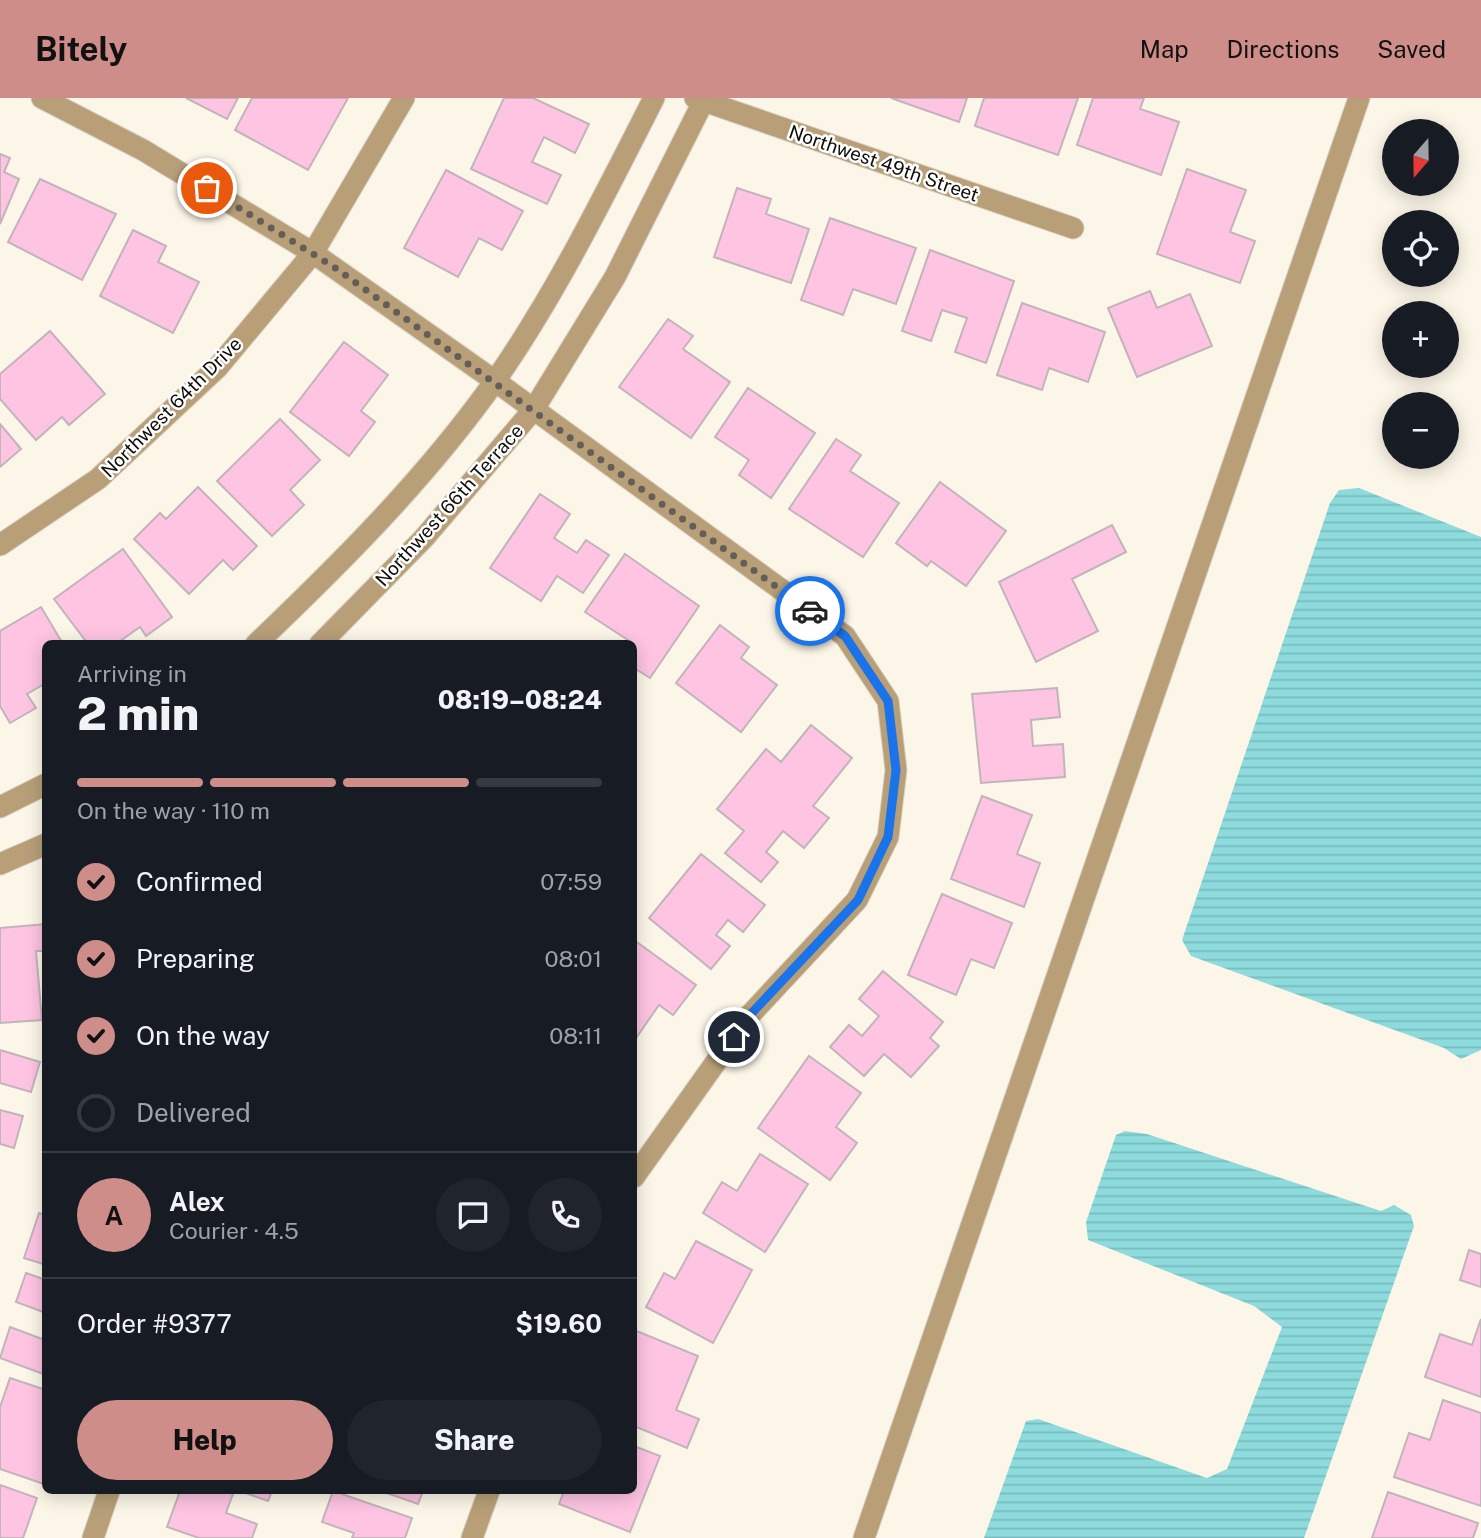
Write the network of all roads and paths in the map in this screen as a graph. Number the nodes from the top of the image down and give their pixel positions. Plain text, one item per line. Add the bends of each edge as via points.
1 (42, 98) edge
2 (404, 98) edge
3 (654, 98) edge
4 (1359, 98) edge
5 (701, 99) edge
6 (1073, 228) dead end
7 (313, 253) junction
8 (495, 380) junction
9 (534, 410) junction
10 (0, 545) edge
11 (260, 640) edge
12 (324, 640) edge
13 (42, 786) edge
14 (0, 807) edge
15 (42, 846) edge
16 (0, 864) edge
17 (637, 1173) edge
18 (108, 1494) edge
19 (488, 1494) edge
20 (93, 1538) edge
21 (472, 1538) edge
22 (864, 1538) edge

1 - 7 street via 143,150
2 - 7 street, Northwest 64th Drive
3 - 8 street, Northwest 66th Terrace via 575,253
4 - 22 street
5 - 6 street, Northwest 49th Street
5 - 9 street, Northwest 66th Terrace via 615,277
7 - 8 street
7 - 10 street, Northwest 64th Drive via 218,366 98,480
8 - 9 street
8 - 11 street, Northwest 66th Terrace via 394,509
9 - 12 street, Northwest 66th Terrace via 424,538
9 - 17 street via 845,636 888,701 896,770 888,837 858,900 748,1017
13 - 14 street
15 - 16 street
18 - 20 street
19 - 21 street

